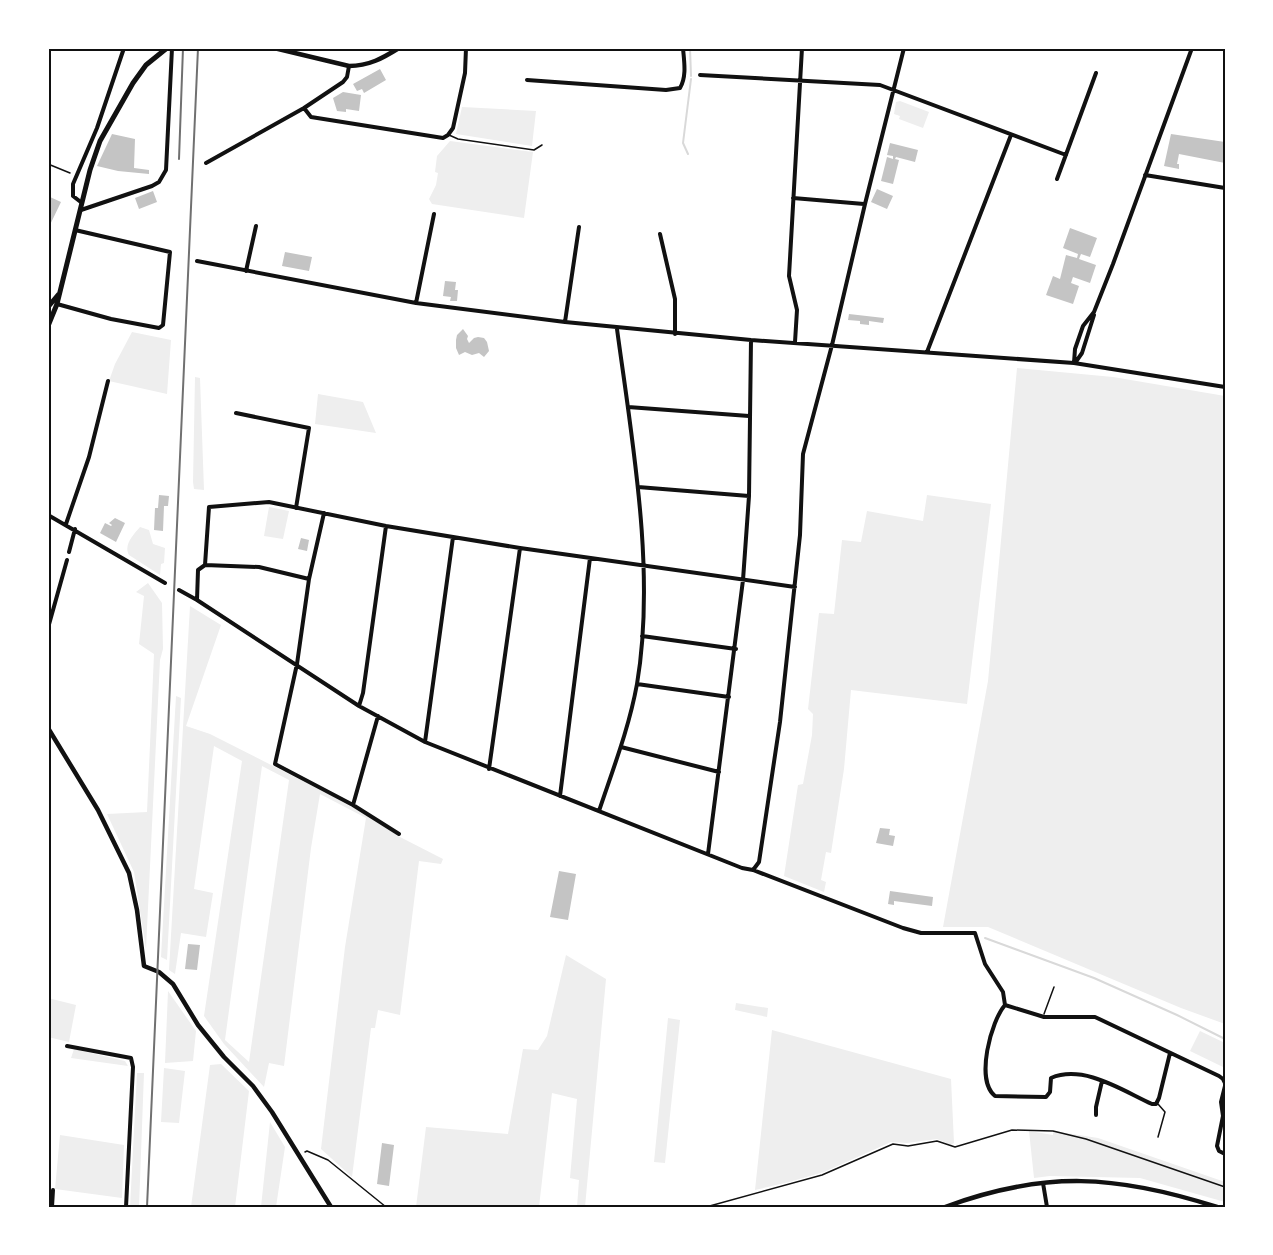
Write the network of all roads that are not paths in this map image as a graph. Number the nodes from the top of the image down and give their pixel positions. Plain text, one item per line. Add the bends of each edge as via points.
1 (124, 48) edge
2 (167, 48) edge
3 (172, 48) edge
4 (274, 48) edge
5 (399, 48) edge
6 (466, 48) edge
7 (683, 48) edge
8 (802, 48) edge
9 (904, 48) edge
10 (1192, 48) edge
11 (349, 66) junction
12 (1096, 73) dead end
13 (700, 75) dead end
14 (527, 80) dead end
15 (800, 80) junction
16 (892, 89) junction
17 (304, 108) junction
18 (448, 135) junction
19 (1011, 135) junction
20 (542, 145) dead end
21 (1066, 155) junction
22 (206, 163) dead end
23 (1145, 175) junction
24 (1057, 179) dead end
25 (1225, 188) edge
26 (794, 198) junction
27 (82, 203) junction
28 (864, 204) junction
29 (80, 210) junction
30 (434, 214) dead end
31 (256, 226) dead end
32 (579, 227) dead end
33 (75, 230) junction
34 (660, 234) dead end
35 (197, 261) dead end
36 (246, 271) junction
37 (416, 303) junction
38 (52, 305) edge
39 (1094, 312) junction
40 (565, 322) junction
41 (48, 326) edge
42 (617, 329) junction
43 (675, 334) junction
44 (751, 340) junction
45 (795, 342) junction
46 (832, 345) junction
47 (927, 352) junction
48 (1074, 363) junction
49 (108, 381) dead end
50 (1225, 387) edge
51 (628, 407) junction
52 (236, 413) dead end
53 (749, 416) junction
54 (638, 488) junction
55 (749, 496) junction
56 (296, 508) junction
57 (324, 513) junction
58 (48, 515) edge
59 (66, 524) junction
60 (386, 526) junction
61 (75, 529) junction
62 (453, 537) junction
63 (520, 548) junction
64 (69, 552) dead end
65 (590, 558) junction
66 (67, 560) dead end
67 (205, 565) junction
68 (643, 566) junction
69 (309, 579) junction
70 (743, 580) junction
71 (165, 583) dead end
72 (795, 587) junction
73 (179, 590) dead end
74 (197, 600) junction
75 (48, 628) edge
76 (642, 636) junction
77 (736, 649) junction
78 (297, 664) junction
79 (637, 684) junction
80 (729, 697) junction
81 (359, 706) junction
82 (378, 716) junction
83 (48, 728) edge
84 (425, 742) junction
85 (621, 747) junction
86 (489, 769) junction
87 (719, 772) junction
88 (560, 796) junction
89 (353, 805) junction
90 (599, 811) junction
91 (399, 834) dead end
92 (708, 854) junction
93 (753, 870) junction
94 (1054, 987) dead end
95 (1005, 1005) junction
96 (1044, 1017) junction
97 (67, 1046) dead end
98 (1170, 1053) junction
99 (1102, 1081) junction
100 (1225, 1081) edge
101 (1157, 1103) junction
102 (1096, 1115) dead end
103 (1158, 1137) dead end
104 (1225, 1154) edge
105 (1043, 1183) junction
106 (53, 1190) dead end
107 (1188, 1198) junction
108 (52, 1207) edge
109 (126, 1207) edge
110 (331, 1207) edge
111 (945, 1207) edge
112 (1047, 1207) edge
113 (1190, 1207) edge
114 (1217, 1207) edge

1 - 27 street via 71,191
2 - 27 main road via 146,65 105,131
3 - 29 street via 165,176 159,182
4 - 11 street
5 - 11 street via 374,62
6 - 18 street via 464,78
7 - 14 street via 685,66 680,88
8 - 15 street
9 - 16 street
10 - 23 street
11 - 17 street via 343,82
12 - 21 street
13 - 15 street
15 - 16 street
15 - 26 street
16 - 19 street
16 - 28 street
17 - 18 street via 310,117 443,138
17 - 22 street
18 - 20 lane via 534,150
19 - 21 street
19 - 47 street
21 - 24 street
23 - 25 street
23 - 39 street
26 - 28 street
26 - 45 street via 789,276 797,310
27 - 29 main road
28 - 46 street
29 - 33 main road
30 - 37 street
31 - 36 street
32 - 40 street
33 - 38 main road via 60,291
33 - 38 street via 170,252 163,325 159,328
34 - 43 street via 675,299
35 - 36 street
36 - 37 street
37 - 40 street
38 - 41 main road
39 - 48 street via 1082,353
39 - 48 street via 1083,326
40 - 42 street
42 - 43 street
42 - 51 street
43 - 44 street
44 - 45 street
44 - 53 street
45 - 46 street
46 - 47 street
46 - 72 street via 803,454
47 - 48 street
48 - 50 street
49 - 59 street via 89,457
51 - 53 street
51 - 54 street
52 - 56 street via 309,428
53 - 55 street
54 - 55 street
54 - 68 street
55 - 70 street
56 - 57 street
56 - 67 street via 269,502 209,507
57 - 60 street
57 - 69 street
58 - 59 street
59 - 61 street
60 - 62 street
60 - 81 street
61 - 64 street
61 - 71 street
62 - 63 street
62 - 84 street
63 - 65 street
63 - 86 street
65 - 68 street
65 - 88 street
66 - 75 street
67 - 69 street via 259,567
67 - 74 street via 198,570
68 - 70 street
68 - 76 street
69 - 78 street
70 - 72 street
70 - 77 street
72 - 93 street via 780,722 759,862
73 - 74 street
74 - 78 street
76 - 77 street
76 - 79 street
77 - 80 street
78 - 81 street
78 - 89 street via 275,764
79 - 80 street
79 - 85 street
80 - 87 street
81 - 82 street
82 - 84 street
82 - 89 street
83 - 110 street via 98,810 129,873 144,966 173,984 198,1025 260,1094
84 - 86 street
85 - 87 street
85 - 90 street
86 - 88 street
87 - 92 street
88 - 90 street
89 - 91 street
90 - 92 street
92 - 93 street
93 - 95 street via 921,933 975,933 985,964 1003,992
94 - 96 lane
95 - 96 street
95 - 99 street via 985,1058 992,1095 1046,1097 1054,1076
96 - 98 street via 1095,1017
97 - 109 street via 131,1058
98 - 100 street
98 - 101 street
99 - 101 street
99 - 102 street
100 - 104 street via 1217,1146
101 - 103 lane via 1165,1112
105 - 107 street via 1111,1182
105 - 111 street via 1004,1189
105 - 112 street
106 - 108 street
107 - 113 street
107 - 114 street

